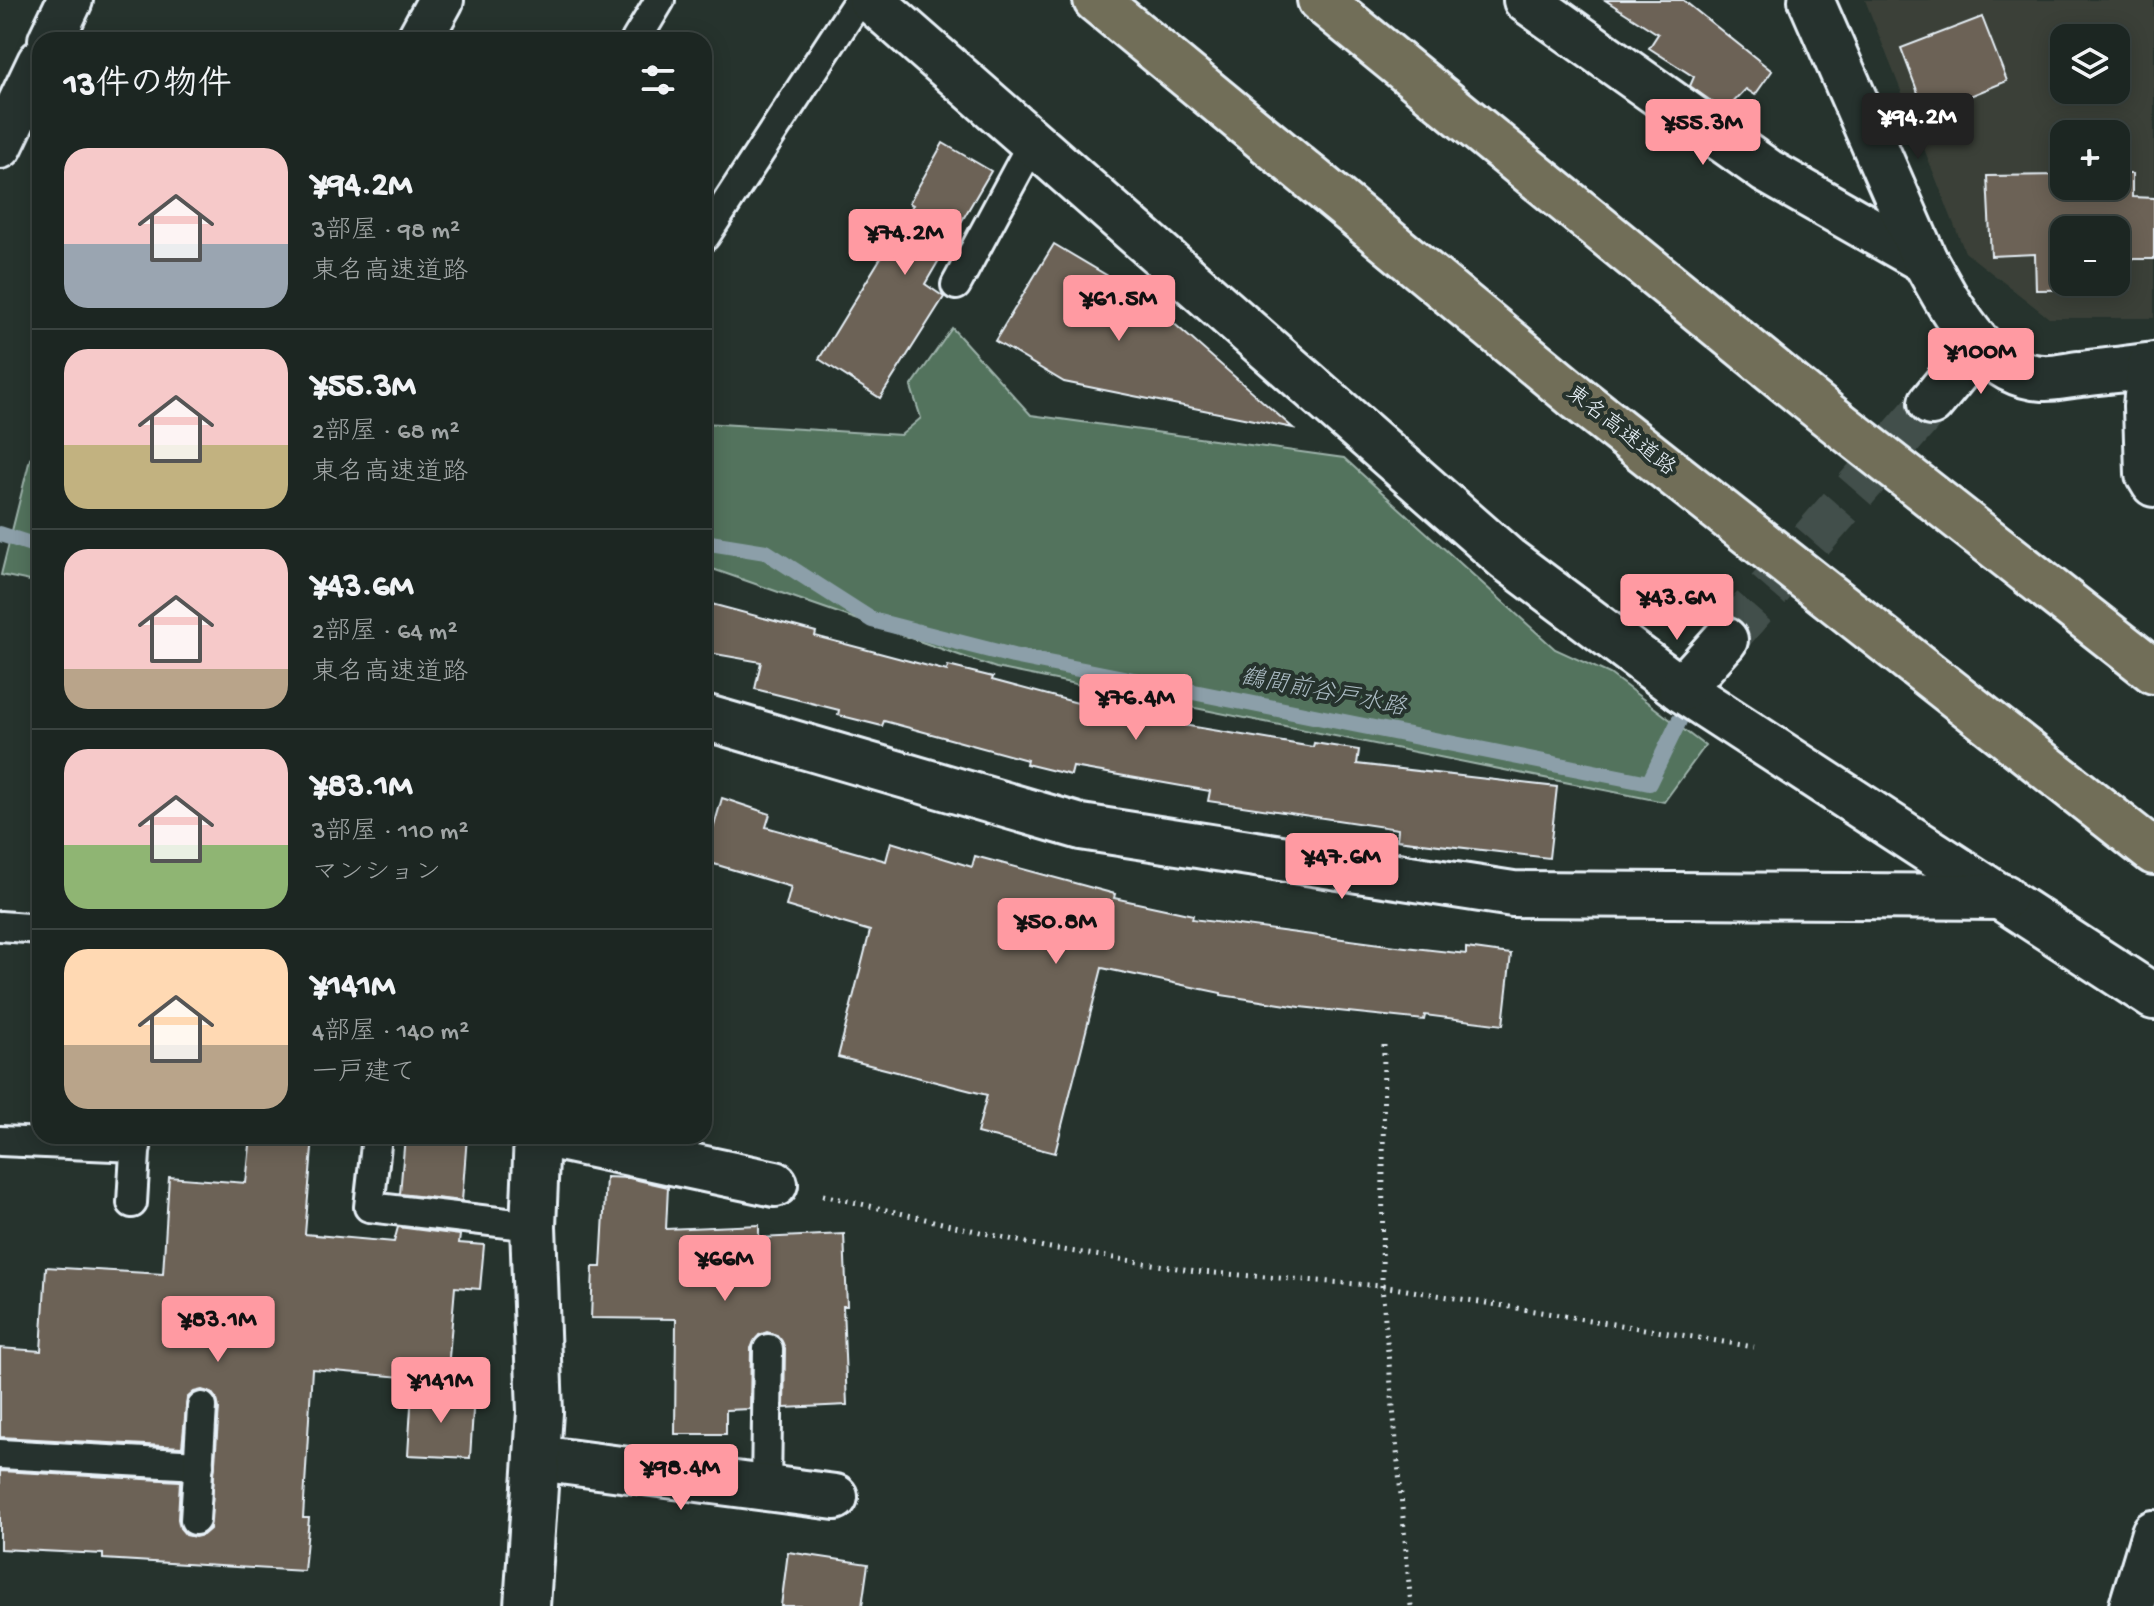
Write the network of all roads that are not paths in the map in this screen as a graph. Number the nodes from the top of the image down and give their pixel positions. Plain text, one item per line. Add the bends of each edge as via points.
1 (70, 0) edge
2 (441, 0) edge
3 (660, 0) edge
4 (859, 0) edge
5 (871, 0) edge
6 (1096, 0) edge
7 (1320, 0) edge
8 (1526, 0) edge
9 (1811, 0) edge
10 (55, 32) edge
11 (423, 32) edge
12 (641, 32) edge
13 (32, 79) edge
14 (1033, 142) junction
15 (0, 146) edge
16 (712, 225) edge
17 (1925, 261) junction
18 (956, 285) dead end
19 (1979, 345) junction
20 (2152, 365) edge
21 (1931, 403) tunnel mouth
22 (2154, 484) edge
23 (1725, 640) tunnel mouth
24 (2154, 671) edge
25 (1681, 689) junction
26 (712, 719) edge
27 (2154, 852) edge
28 (2004, 897) junction
29 (0, 926) edge
30 (32, 928) edge
31 (2154, 997) edge
32 (0, 1141) edge
33 (32, 1141) edge
34 (136, 1144) edge
35 (376, 1144) edge
36 (537, 1144) edge
37 (588, 1144) edge
38 (775, 1184) road end
39 (132, 1203) dead end
40 (533, 1226) junction
41 (768, 1349) dead end
42 (202, 1407) dead end
43 (0, 1454) edge
44 (537, 1458) junction
45 (199, 1465) junction
46 (766, 1489) junction
47 (835, 1497) dead end
48 (195, 1520) dead end
49 (2154, 1533) edge
50 (527, 1606) edge
51 (2132, 1606) edge

1 - 10 street
2 - 11 street
3 - 12 lane
4 - 16 lane
5 - 14 street
6 - 27 highway, 東名高速道路 via 1576,397
7 - 24 highway via 1828,415
8 - 17 street via 1767,171
9 - 17 street
13 - 15 street
14 - 18 lane
14 - 25 street via 1507,559
17 - 19 street
19 - 20 street via 2010,368 2044,378
19 - 21 street
20 - 22 street via 2146,406 2148,474
23 - 25 street
25 - 28 street
26 - 28 street via 1081,827 1513,894
28 - 31 street
29 - 30 lane
32 - 33 lane
34 - 39 lane
35 - 40 lane via 369,1207
36 - 40 street
37 - 38 street
40 - 44 street
41 - 46 lane
42 - 45 lane
43 - 45 lane
44 - 46 street
44 - 50 street
45 - 48 lane
46 - 47 street
49 - 51 street

